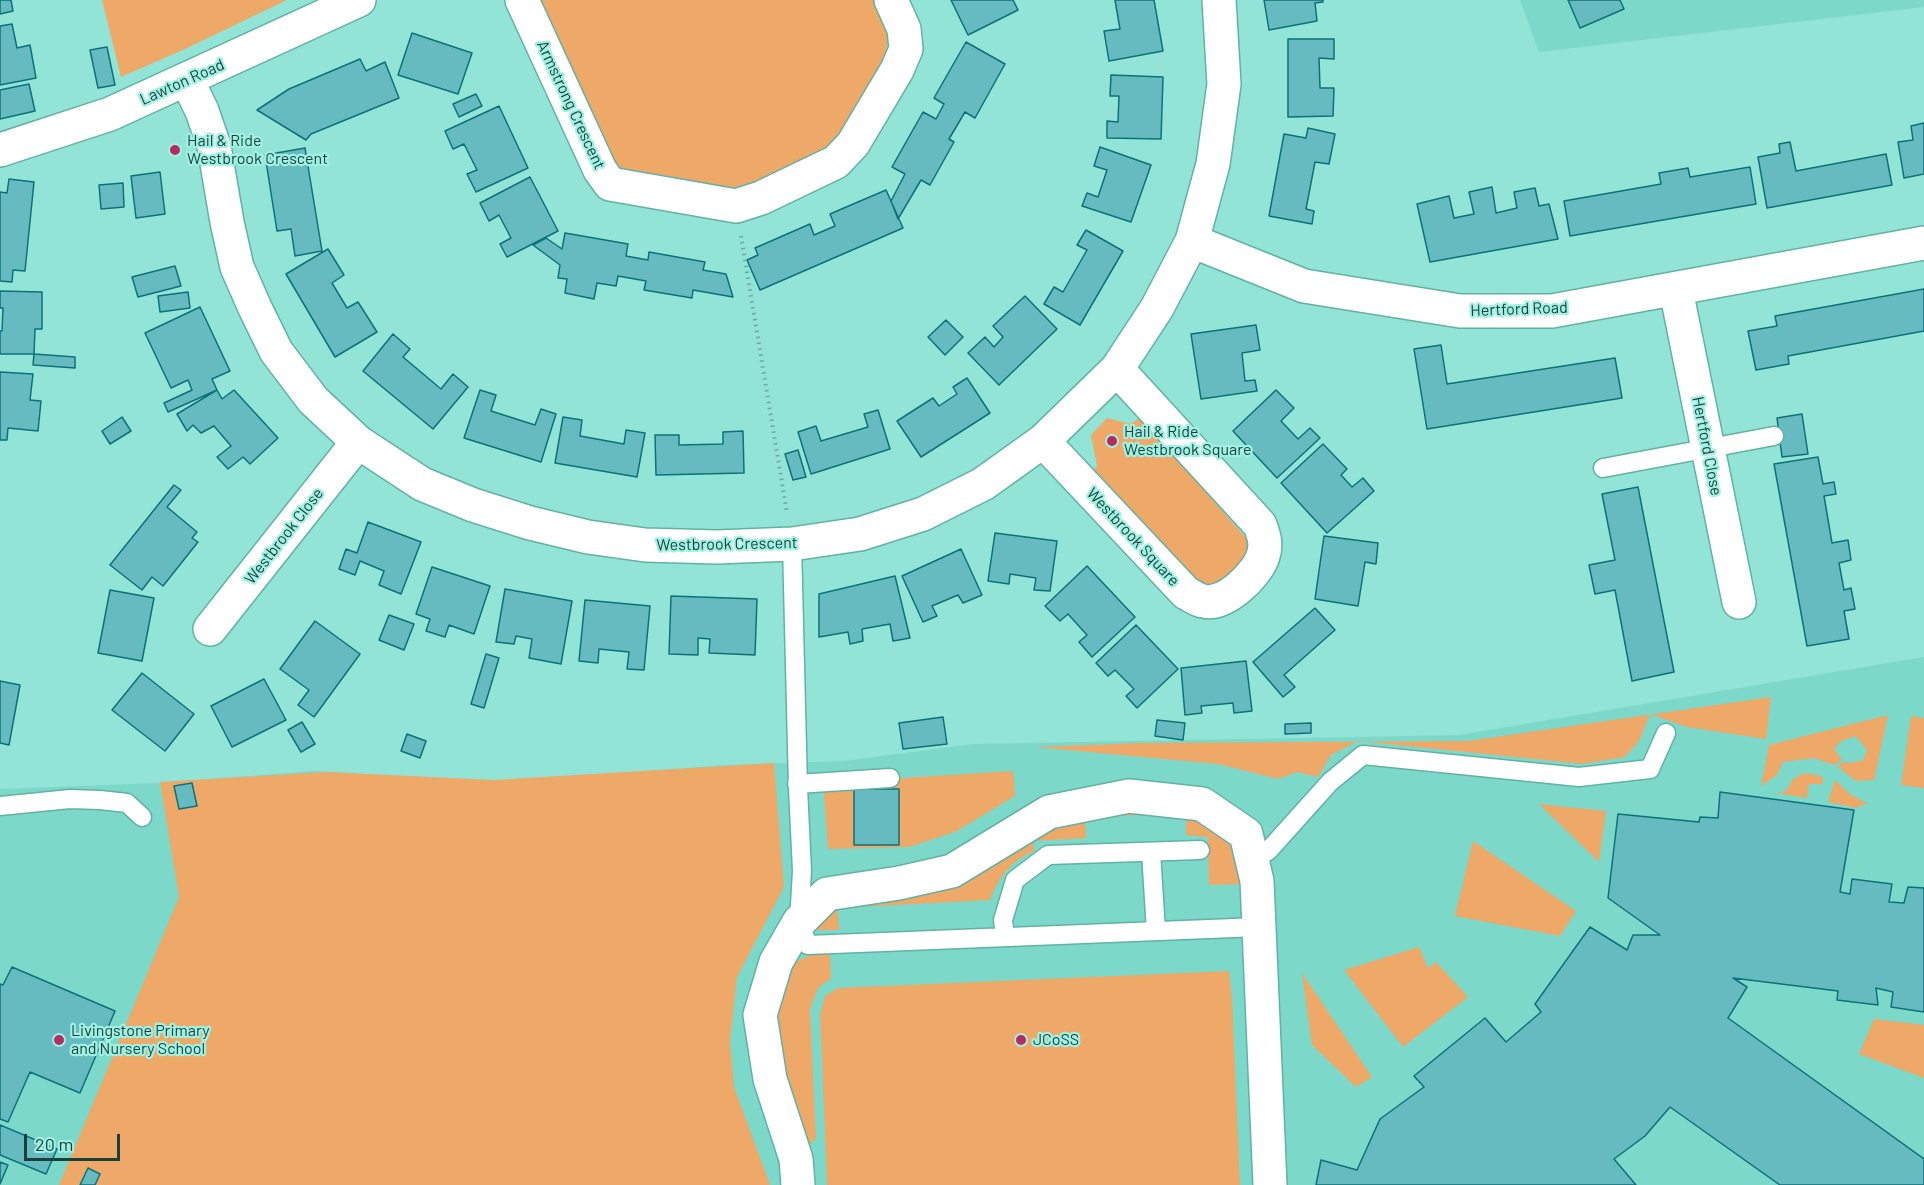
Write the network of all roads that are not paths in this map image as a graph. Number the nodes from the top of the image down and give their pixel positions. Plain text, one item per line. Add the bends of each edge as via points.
1 (359, 0) edge
2 (522, 0) edge
3 (891, 0) edge
4 (1219, 0) edge
5 (187, 80) junction
6 (0, 150) edge
7 (1192, 241) junction
8 (1924, 243) edge
9 (1676, 290) junction
10 (1117, 369) junction
11 (1774, 436) dead end
12 (1043, 441) junction
13 (358, 442) junction
14 (1708, 448) junction
15 (1604, 468) dead end
16 (792, 544) junction
17 (1739, 602) dead end
18 (210, 629) dead end
19 (1666, 733) dead end
20 (890, 778) dead end
21 (797, 783) junction
22 (0, 806) edge
23 (142, 817) dead end
24 (1200, 850) dead end
25 (1152, 852) junction
26 (1253, 861) junction
27 (799, 922) junction
28 (1259, 927) junction
29 (1156, 931) junction
30 (1005, 937) junction
31 (798, 1185) edge
32 (1270, 1185) edge

1 - 5 street, Lawton Road
2 - 3 street, Armstrong Crescent via 610,184 736,206 836,162 853,144 906,49 904,29
4 - 7 street, Westbrook Crescent via 1224,84 1213,164
5 - 6 street, Lawton Road via 110,114
5 - 13 street, Westbrook Crescent via 214,146 237,267 255,308 276,351 313,400
7 - 9 street, Hertford Road via 1304,286 1460,311 1552,311
7 - 10 street, Westbrook Crescent via 1157,308
8 - 9 street, Hertford Road
9 - 14 street, Hertford Close
10 - 12 street, Westbrook Crescent
10 - 12 street, Westbrook Square via 1260,525 1266,540 1263,558 1244,584 1224,598 1204,602 1186,593
11 - 14 lane
12 - 16 street, Westbrook Crescent via 983,484 923,514 860,534
13 - 16 street, Westbrook Crescent via 422,484 463,501 588,537 645,545
13 - 18 street, Westbrook Close
14 - 15 lane
14 - 17 street, Hertford Close
16 - 21 lane
19 - 26 lane via 1650,770 1579,777 1363,755 1330,782 1269,850
20 - 21 lane
21 - 27 lane via 802,871
22 - 23 lane via 100,800 127,803
24 - 25 lane
25 - 29 lane
25 - 30 lane via 1048,855 1015,880 1003,920
26 - 27 street via 1246,834 1202,804 1129,796 1049,812 952,871 827,894
26 - 28 street
27 - 30 lane via 808,945
27 - 31 street via 776,962 760,1015 770,1079 796,1159
28 - 29 lane
28 - 32 street
29 - 30 lane

